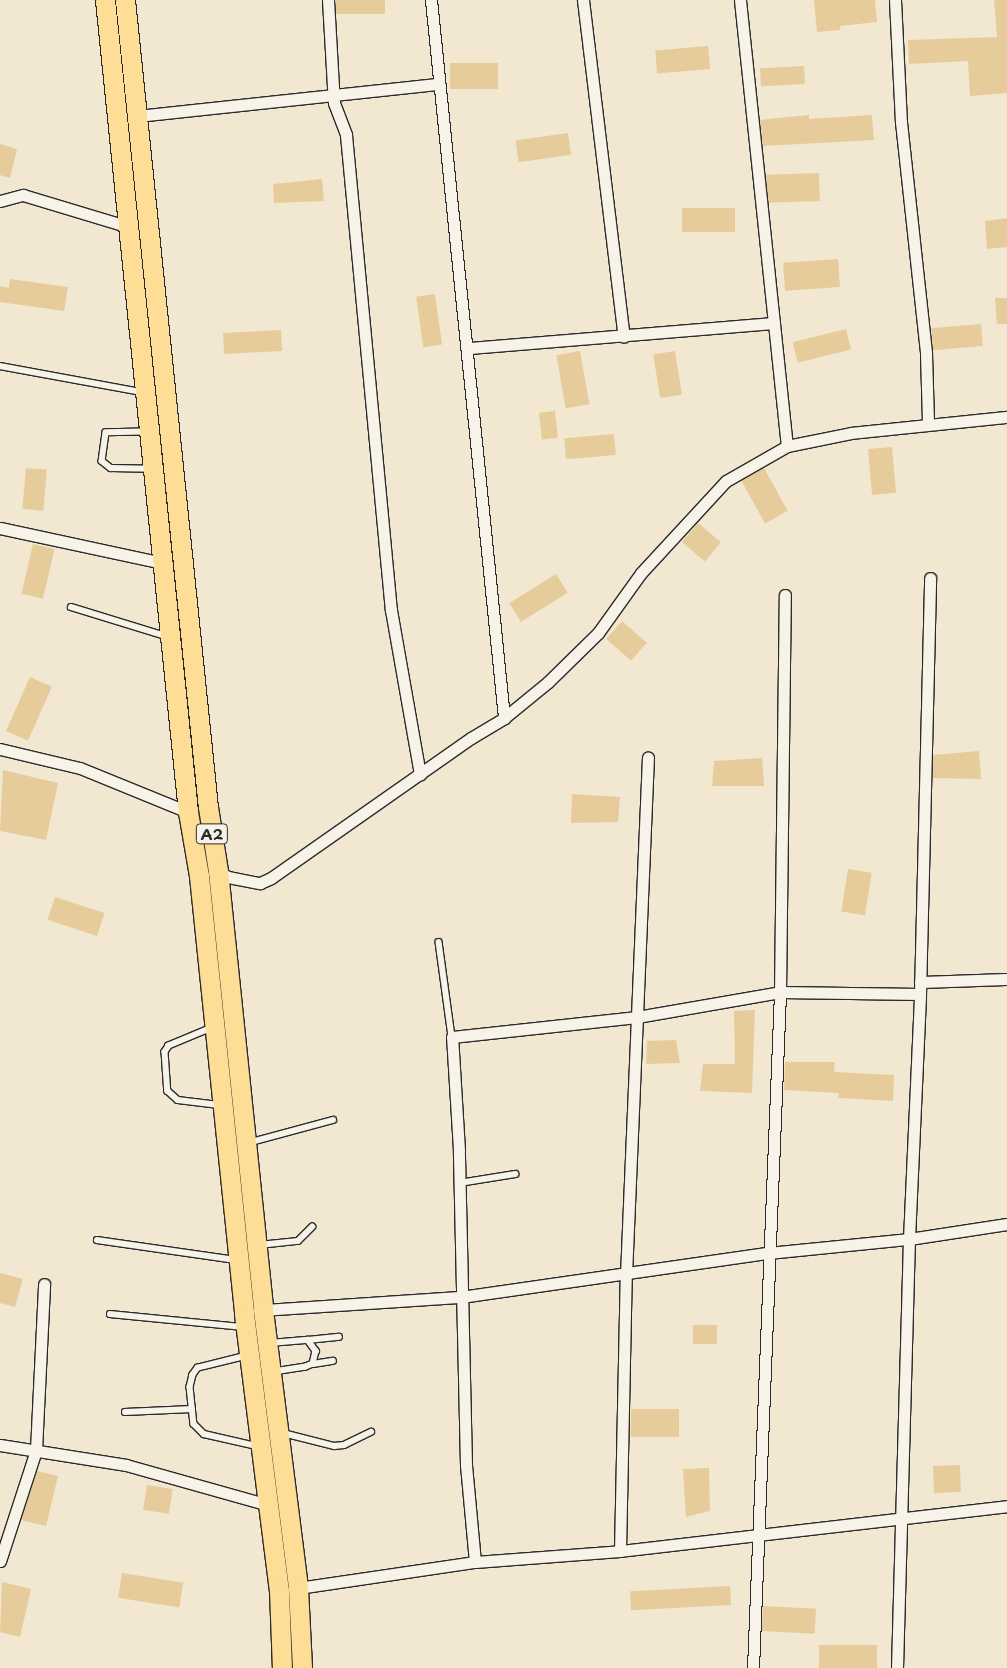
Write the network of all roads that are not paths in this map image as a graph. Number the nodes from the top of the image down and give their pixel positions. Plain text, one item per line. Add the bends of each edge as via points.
1 (105, 0) edge
2 (125, 0) edge
3 (328, 0) edge
4 (431, 0) edge
5 (582, 0) edge
6 (740, 0) edge
7 (895, 0) edge
8 (438, 84) junction
9 (334, 98) junction
10 (138, 116) junction
11 (0, 201) edge
12 (129, 227) junction
13 (774, 323) junction
14 (624, 337) junction
15 (468, 348) junction
16 (0, 366) edge
17 (146, 393) junction
18 (1007, 416) edge
19 (928, 423) junction
20 (150, 432) junction
21 (787, 446) junction
22 (154, 469) junction
23 (0, 528) edge
24 (164, 563) junction
25 (930, 578) dead end
26 (785, 595) dead end
27 (71, 607) dead end
28 (171, 637) junction
29 (504, 718) junction
30 (0, 749) edge
31 (648, 757) dead end
32 (420, 774) junction
33 (188, 812) junction
34 (218, 871) junction
35 (439, 942) dead end
36 (1007, 979) edge
37 (920, 988) junction
38 (780, 992) junction
39 (637, 1017) junction
40 (214, 1027) junction
41 (452, 1037) junction
42 (222, 1105) junction
43 (333, 1120) dead end
44 (246, 1144) junction
45 (515, 1174) dead end
46 (459, 1183) junction
47 (1007, 1224) edge
48 (312, 1227) dead end
49 (909, 1239) junction
50 (97, 1240) dead end
51 (256, 1246) junction
52 (768, 1253) junction
53 (238, 1261) junction
54 (626, 1275) junction
55 (44, 1284) dead end
56 (461, 1297) junction
57 (263, 1310) junction
58 (110, 1314) dead end
59 (245, 1327) junction
60 (339, 1337) dead end
61 (305, 1340) junction
62 (267, 1344) junction
63 (249, 1356) junction
64 (333, 1361) dead end
65 (313, 1364) junction
66 (271, 1373) junction
67 (192, 1409) junction
68 (125, 1412) dead end
69 (278, 1432) junction
70 (371, 1432) dead end
71 (0, 1445) edge
72 (260, 1447) junction
73 (36, 1450) junction
74 (268, 1504) junction
75 (1007, 1506) edge
76 (902, 1517) junction
77 (758, 1536) junction
78 (620, 1552) junction
79 (0, 1561) edge
80 (475, 1562) junction
81 (298, 1588) junction
82 (282, 1668) edge
83 (302, 1668) edge
84 (753, 1668) edge
85 (897, 1668) edge

1 - 12 highway, A2
2 - 10 highway, A2
3 - 9 street
4 - 8 street
5 - 14 street
6 - 13 street
7 - 19 street via 901,122 926,354
8 - 9 street
8 - 15 street
9 - 10 street
9 - 32 street via 346,135 391,610
10 - 34 highway, A2 via 208,807
11 - 12 street via 23,196
12 - 17 highway, A2
13 - 14 street
13 - 21 street
14 - 15 street
15 - 29 street
16 - 17 lane
17 - 20 highway, A2
18 - 19 street
19 - 21 street via 851,433
20 - 22 highway, A2
20 - 22 lane via 106,433 102,461 110,468
21 - 29 street via 726,481 641,573 598,633 548,682
22 - 24 highway, A2
23 - 24 street
24 - 28 highway, A2
25 - 37 street
26 - 38 street
27 - 28 lane
28 - 33 highway, A2
29 - 32 street
30 - 33 street via 80,768
31 - 39 street
32 - 34 street via 271,878 260,883 228,877
33 - 40 highway, A2 via 199,876
34 - 44 highway, A2
35 - 41 lane
36 - 37 street
37 - 38 street
37 - 49 street
38 - 39 street
38 - 52 street
39 - 41 street
39 - 54 street
40 - 42 highway, A2
40 - 42 lane via 169,1046 165,1052 168,1091 178,1100
41 - 46 street
42 - 53 highway, A2
43 - 44 lane
44 - 51 highway, A2
45 - 46 lane
46 - 56 street
47 - 49 street
48 - 51 lane via 298,1241
49 - 52 street
49 - 76 street
50 - 53 lane
51 - 57 highway, A2
52 - 54 street
52 - 77 street
53 - 59 highway, A2
54 - 56 street
54 - 78 street
55 - 73 street
56 - 57 street
56 - 80 street via 466,1465
57 - 62 highway, A2
58 - 59 lane
59 - 63 highway, A2
60 - 61 lane
61 - 62 lane
61 - 65 lane via 316,1351
62 - 66 highway, A2
63 - 67 lane via 198,1368 190,1387
63 - 72 highway, A2
64 - 65 lane
65 - 66 lane
66 - 69 highway, A2
67 - 68 lane
67 - 72 lane via 194,1424 204,1434
69 - 70 lane via 334,1446 344,1445
69 - 81 highway, A2
71 - 73 street
72 - 74 highway, A2
73 - 74 street via 126,1465
73 - 79 street
74 - 82 highway, A2 via 279,1591
75 - 76 street
76 - 77 street
76 - 85 street
77 - 78 street
77 - 84 street
78 - 80 street
80 - 81 street
81 - 83 highway, A2

